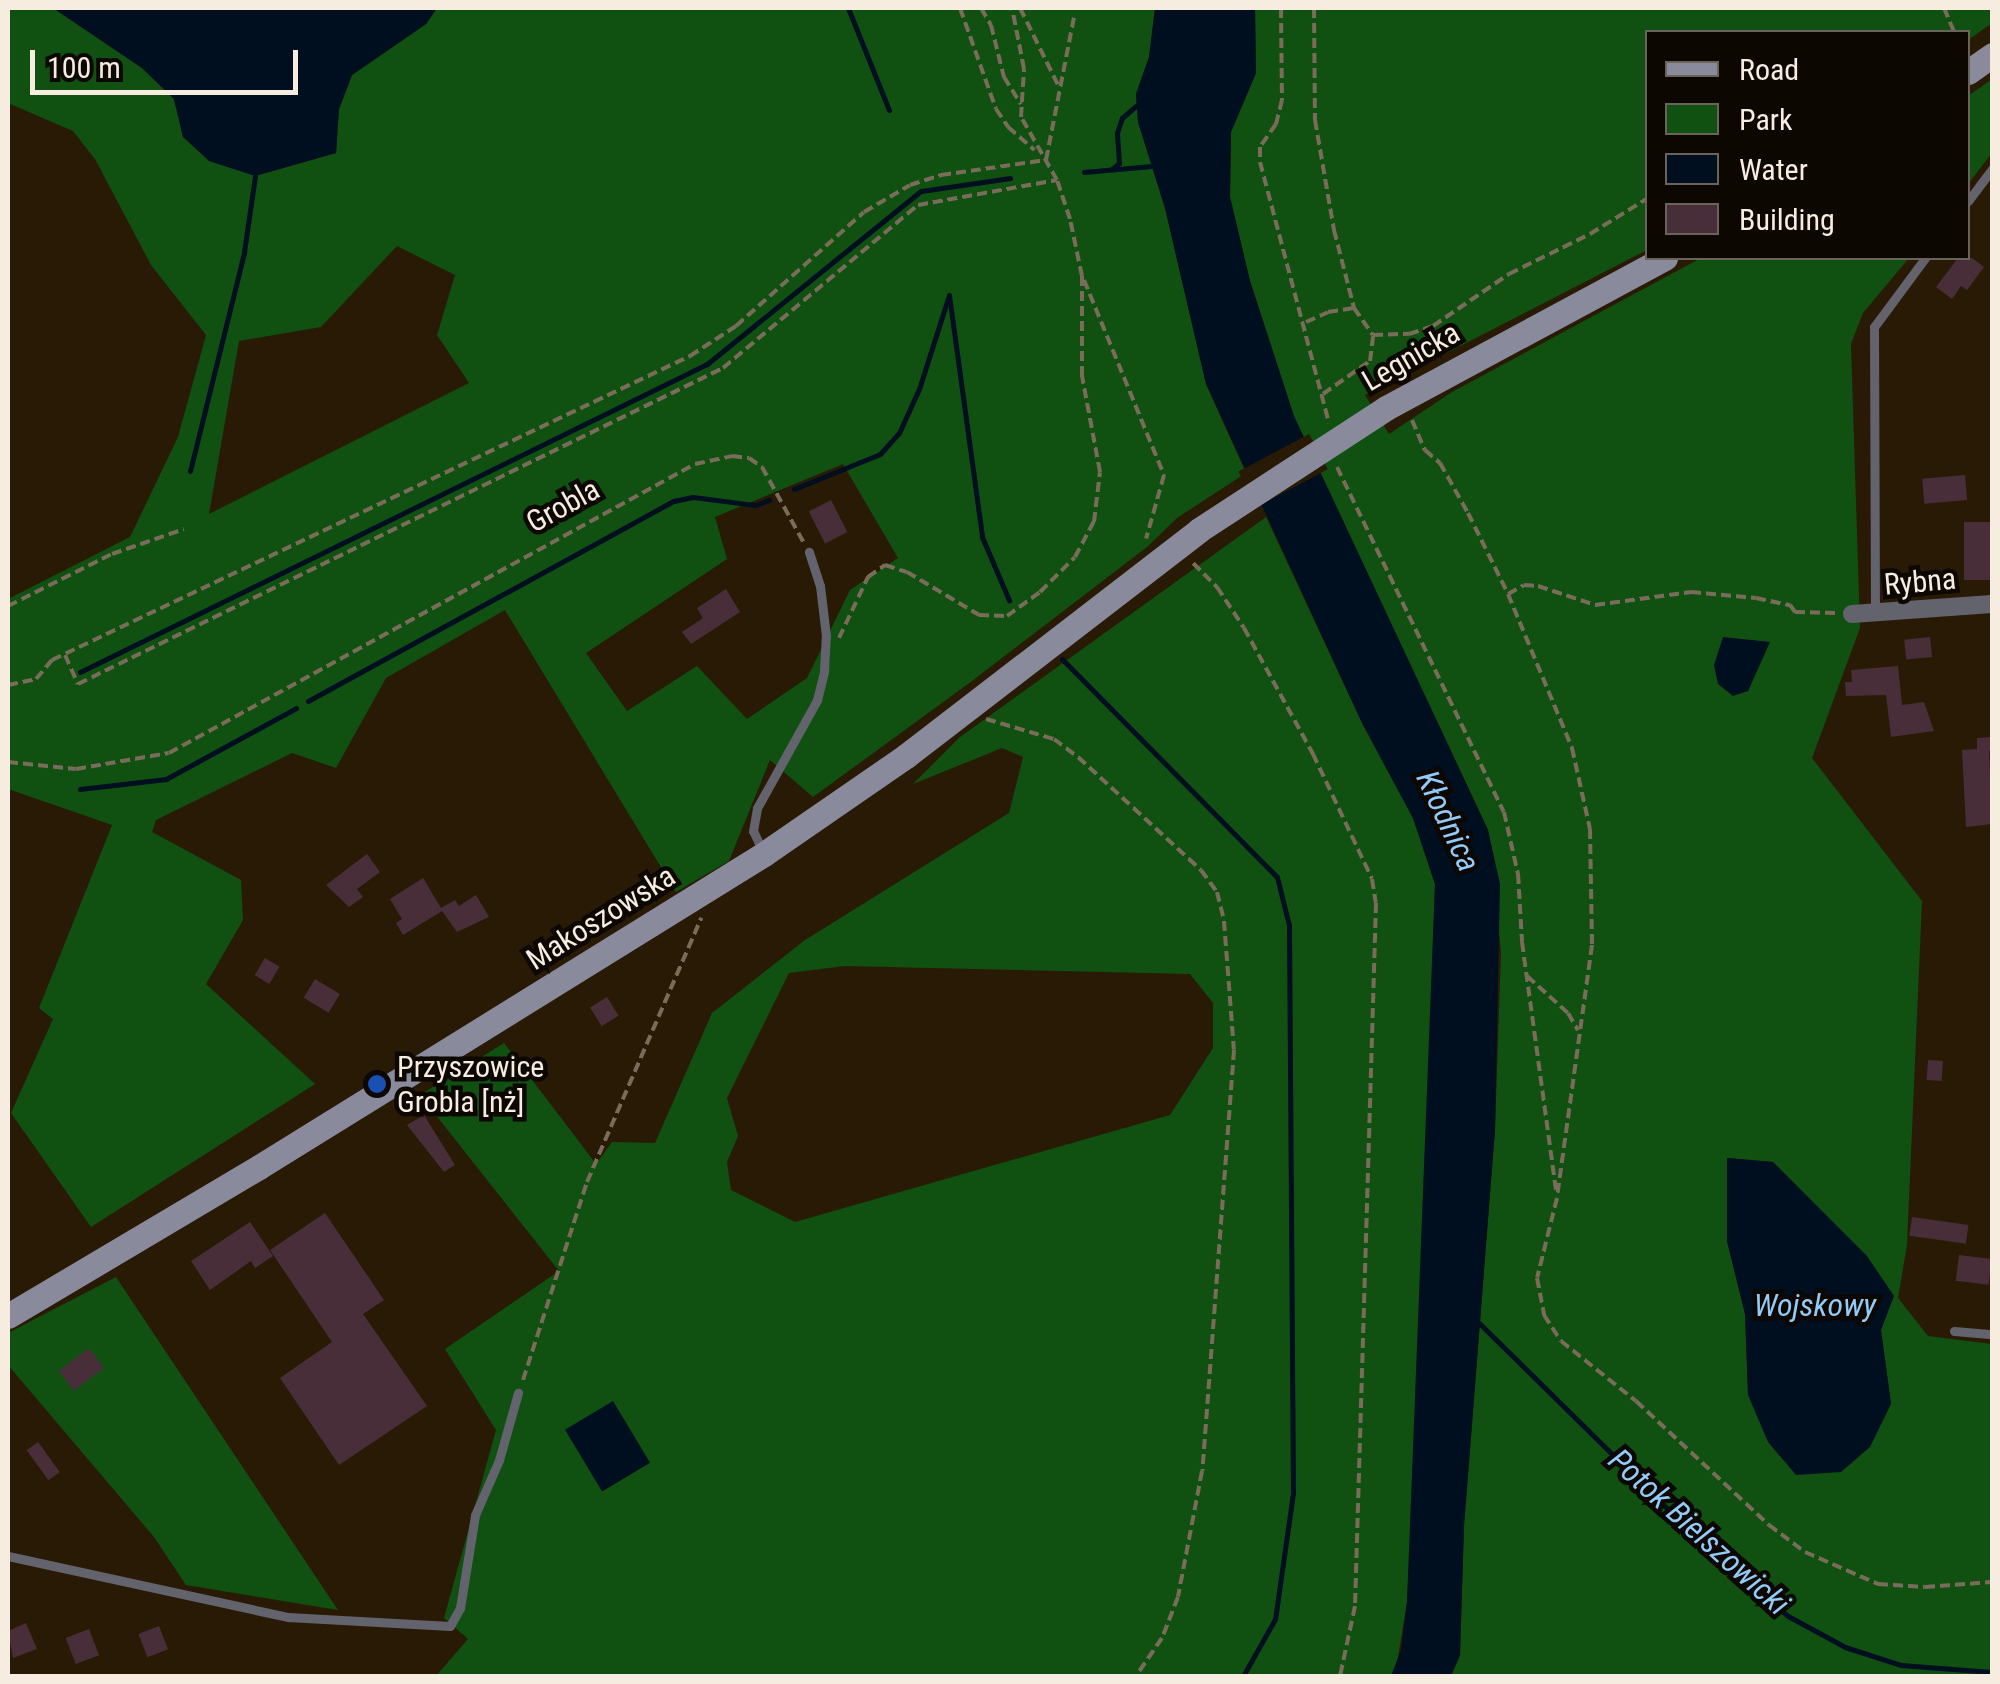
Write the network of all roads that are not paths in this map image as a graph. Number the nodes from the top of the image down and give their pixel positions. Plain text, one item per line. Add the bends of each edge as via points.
1 (1992, 56) edge
2 (1970, 71) edge
3 (1992, 169) edge
4 (1970, 199) edge
5 (1662, 260) edge
6 (1924, 260) edge
7 (1199, 530) joint
8 (809, 552) road end
9 (1992, 604) edge
10 (1852, 614) road end
11 (1875, 614) junction
12 (764, 854) junction
13 (8, 1316) edge
14 (1954, 1331) dead end
15 (1992, 1334) edge
16 (518, 1394) road end
17 (8, 1556) edge

1 - 2 main road
3 - 4 lane
5 - 7 main road, Legnicka, bridge
6 - 11 lane via 1874,327
7 - 12 main road, Makoszowska via 962,714
8 - 12 lane via 820,586 825,652 818,700 753,820
9 - 11 street, Rybna
10 - 11 street, Rybna
12 - 13 main road, Makoszowska
14 - 15 lane
16 - 17 lane via 474,1515 460,1608 450,1626 288,1617

